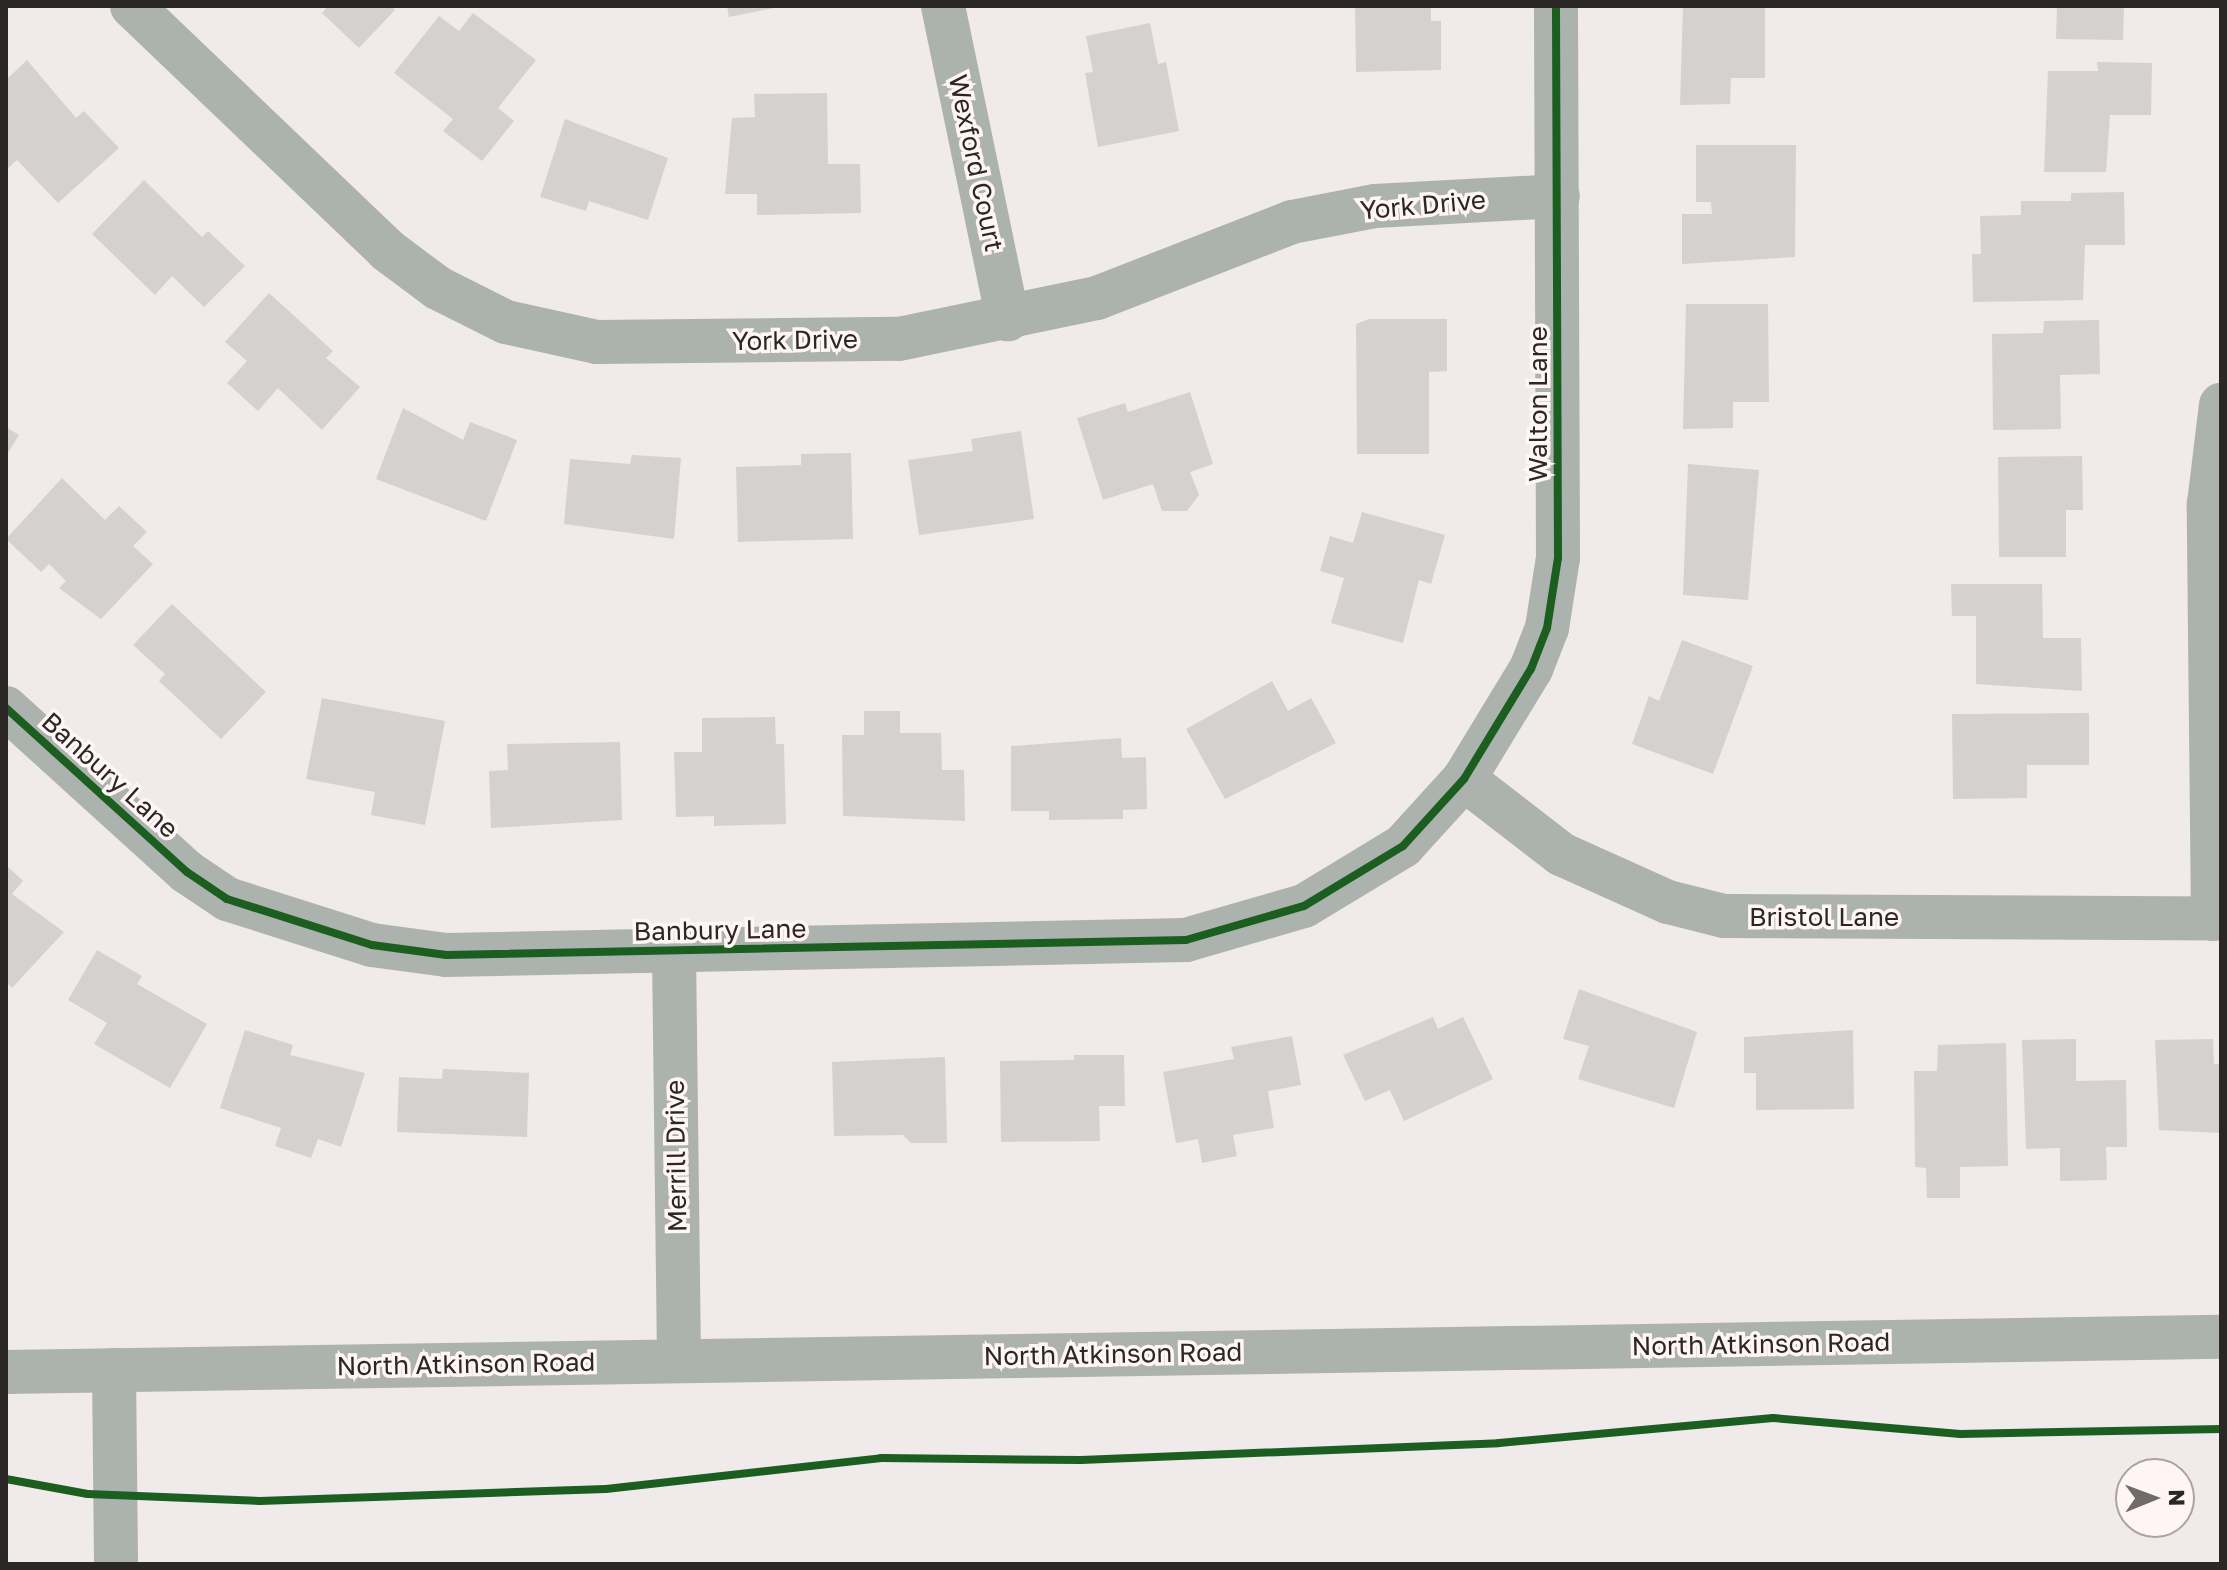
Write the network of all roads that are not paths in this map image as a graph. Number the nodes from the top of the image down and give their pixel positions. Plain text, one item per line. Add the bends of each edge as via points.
1 (132, 6) edge
2 (943, 6) edge
3 (1556, 6) edge
4 (1558, 196) junction
5 (1008, 319) junction
6 (2221, 405) edge
7 (6, 708) edge
8 (1464, 779) junction
9 (2217, 919) edge
10 (674, 951) junction
11 (2221, 1337) edge
12 (679, 1361) junction
13 (114, 1370) junction
14 (6, 1372) edge
15 (116, 1564) edge

1 - 5 street, York Drive via 387,250 438,288 506,322 597,342 899,339
2 - 5 street, Wexford Court
3 - 4 street, Walton Lane
4 - 5 street, York Drive via 1375,206 1292,222 1097,298
4 - 8 street, Walton Lane via 1558,558 1547,628 1531,669
6 - 9 street via 2209,504
7 - 10 street, Banbury Lane via 187,872 227,899 288,922 372,945 446,955
8 - 9 street, Bristol Lane via 1561,854 1668,902 1724,916
8 - 10 street, Banbury Lane via 1403,846 1304,906 1186,940
10 - 12 street, Merrill Drive
11 - 12 main road, North Atkinson Road
12 - 13 main road, North Atkinson Road
13 - 14 main road, North Atkinson Road
13 - 15 street

